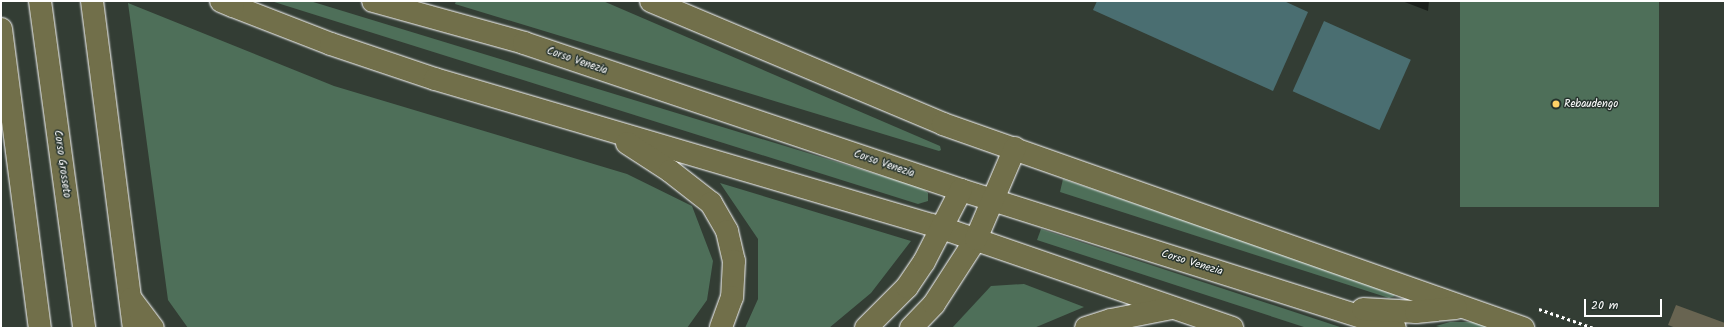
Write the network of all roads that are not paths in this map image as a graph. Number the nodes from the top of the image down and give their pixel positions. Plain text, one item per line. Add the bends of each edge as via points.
1 (40, 1) edge
2 (92, 1) edge
3 (373, 1) edge
4 (651, 1) edge
5 (227, 4) edge
6 (1, 29) edge
7 (602, 127) junction
8 (1015, 148) junction
9 (961, 190) junction
10 (993, 200) junction
11 (942, 228) junction
12 (976, 239) junction
13 (130, 298) junction
14 (1334, 307) junction
15 (1173, 308) junction
16 (1461, 308) junction
17 (40, 328) edge
18 (84, 328) edge
19 (134, 328) edge
20 (153, 328) edge
21 (721, 328) edge
22 (866, 328) edge
23 (911, 328) edge
24 (1086, 328) edge
25 (1232, 328) edge
26 (1395, 328) edge
27 (1523, 328) edge

1 - 18 main road, Corso Grosseto
2 - 13 main road
3 - 9 main road, Corso Venezia via 524,43
4 - 8 main road via 873,96
5 - 7 main road via 435,79
6 - 17 main road
7 - 11 main road
7 - 21 main road via 670,171 711,203 724,226 734,261 732,298
8 - 10 main road
8 - 16 main road
9 - 10 main road, Corso Venezia
9 - 11 main road
10 - 12 main road
10 - 14 main road, Corso Venezia
11 - 12 main road
11 - 22 main road via 907,286
12 - 15 main road
12 - 23 main road via 934,304
13 - 19 main road
13 - 20 main road
14 - 16 main road via 1416,312
14 - 26 main road, Corso Venezia
15 - 24 main road via 1111,320
15 - 25 main road
16 - 27 main road

